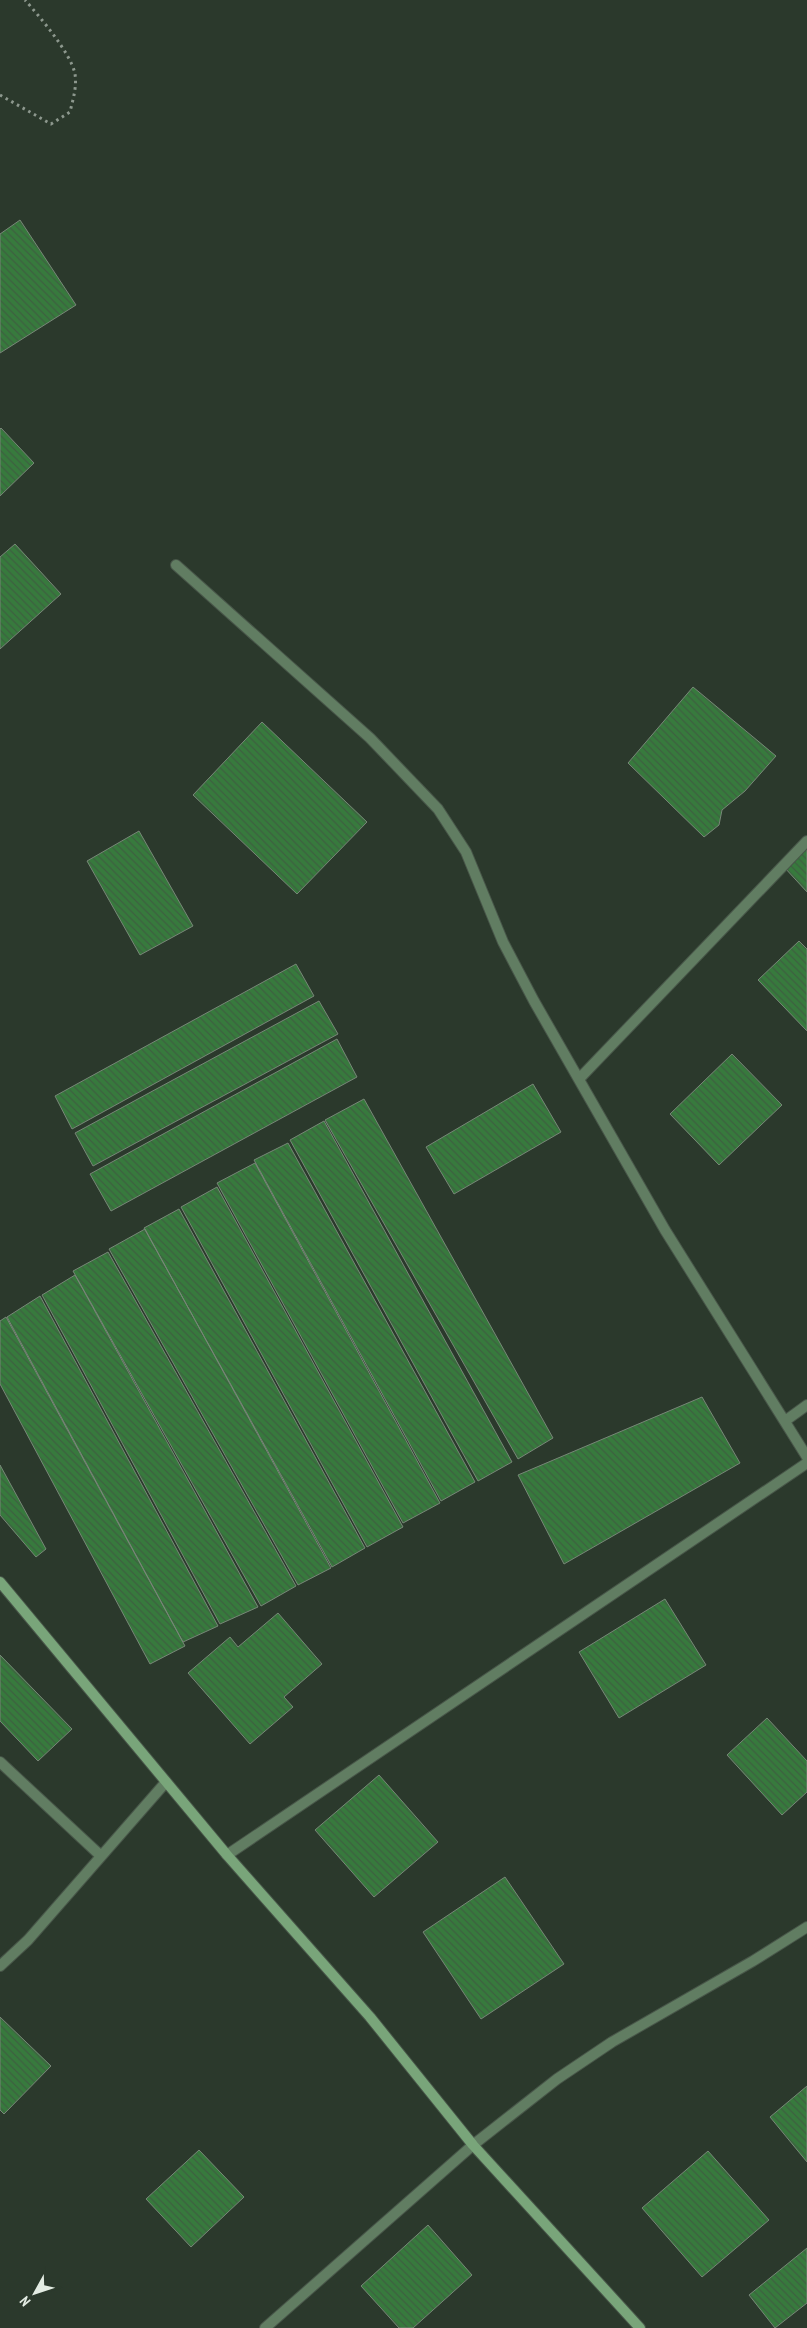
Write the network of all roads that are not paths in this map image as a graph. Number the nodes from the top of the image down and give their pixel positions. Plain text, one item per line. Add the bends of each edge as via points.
1 (176, 565) dead end
2 (807, 841) edge
3 (579, 1079) junction
4 (807, 1405) edge
5 (786, 1421) junction
6 (807, 1457) edge
7 (807, 1464) edge
8 (0, 1582) edge
9 (0, 1762) edge
10 (166, 1782) junction
11 (228, 1855) junction
12 (101, 1856) junction
13 (807, 1927) edge
14 (0, 1966) edge
15 (473, 2146) junction
16 (265, 2328) edge
17 (640, 2328) edge

1 - 3 street via 370,738 438,809 466,852 503,942
2 - 3 street
3 - 5 street via 665,1230
4 - 5 street
5 - 6 street
7 - 11 street
8 - 10 main road
9 - 12 street
10 - 11 main road
10 - 12 street
11 - 15 main road via 370,2017
12 - 14 street via 28,1940
13 - 15 street via 612,2042 557,2079
15 - 16 street
15 - 17 main road

